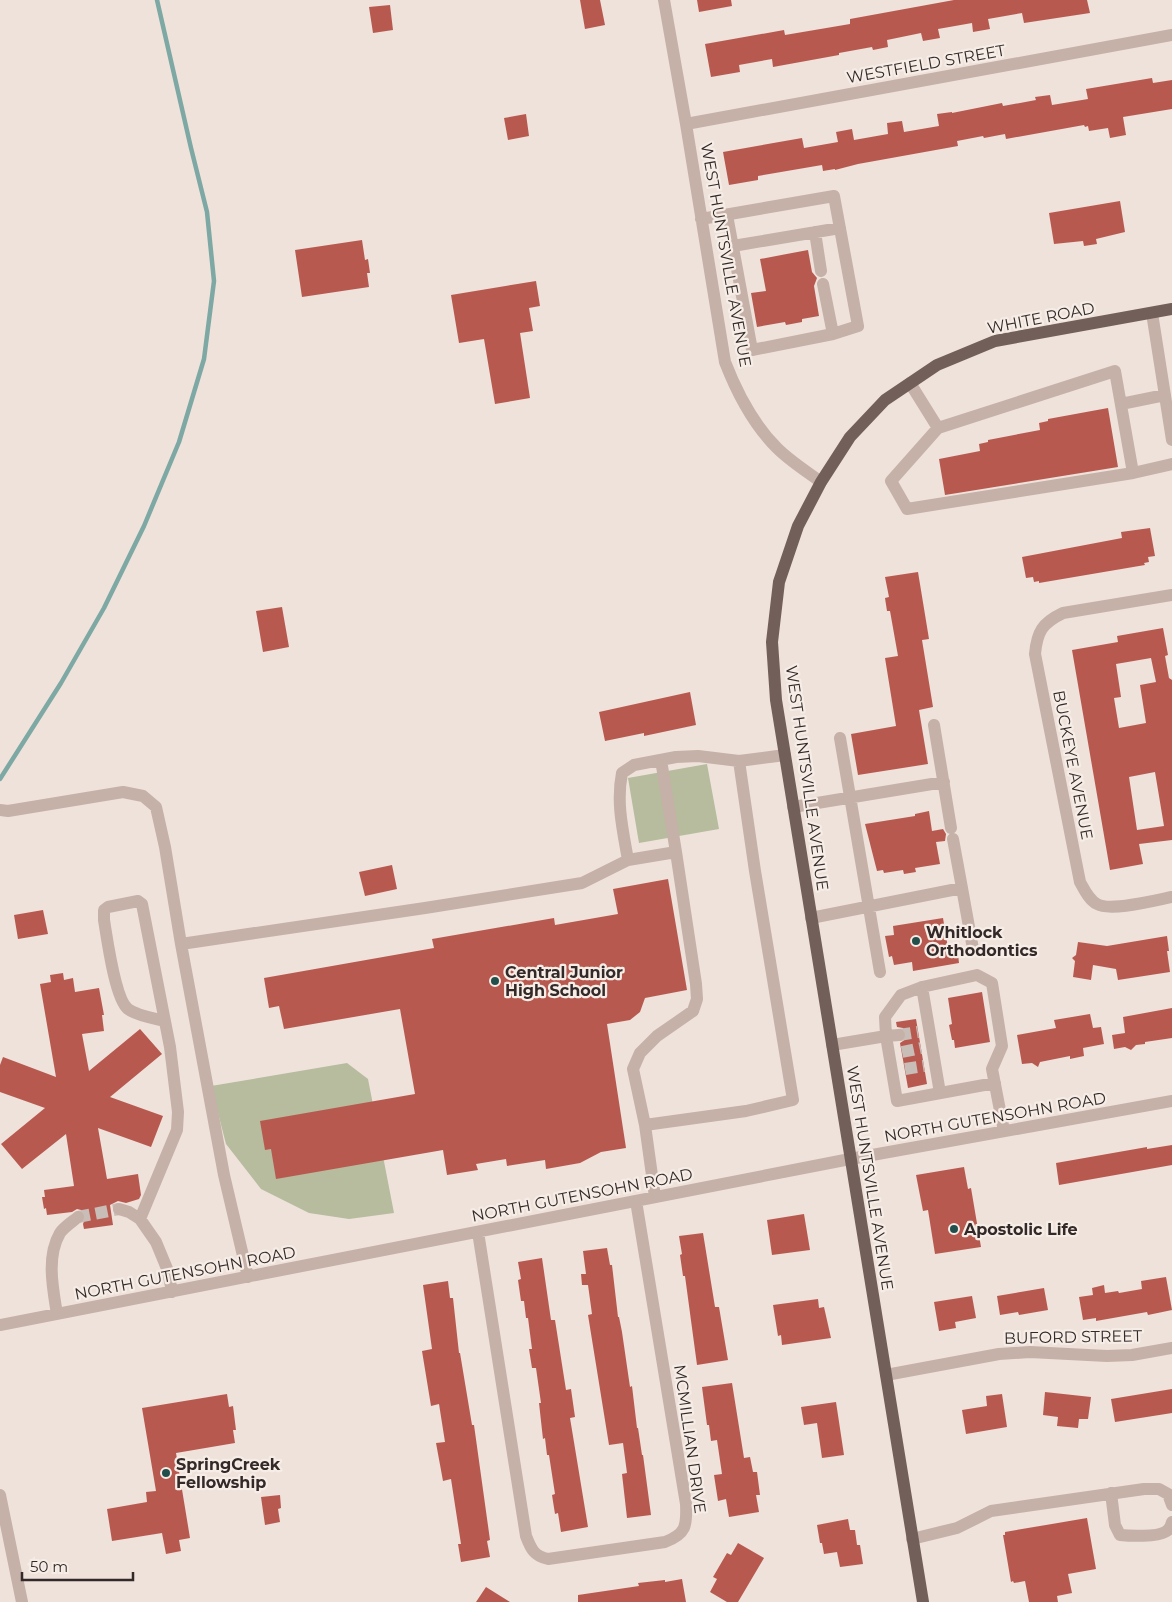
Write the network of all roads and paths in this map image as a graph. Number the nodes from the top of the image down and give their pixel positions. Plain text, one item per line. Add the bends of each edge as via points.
1 (664, 0) edge
2 (1172, 35) edge
3 (686, 124) junction
4 (728, 215) junction
5 (701, 219) junction
6 (840, 228) junction
7 (815, 232) junction
8 (733, 246) junction
9 (821, 271) dead end
10 (824, 284) dead end
11 (1172, 309) edge
12 (1152, 313) junction
13 (832, 334) junction
14 (1167, 376) edge
15 (910, 383) junction
16 (1165, 395) junction
17 (1121, 404) junction
18 (938, 428) junction
19 (1172, 440) edge
20 (1172, 464) edge
21 (1133, 473) junction
22 (820, 482) junction
23 (1172, 595) edge
24 (934, 725) dead end
25 (840, 738) dead end
26 (785, 755) junction
27 (660, 760) junction
28 (739, 761) junction
29 (944, 782) junction
30 (850, 797) junction
31 (793, 807) junction
32 (0, 810) edge
33 (676, 852) junction
34 (628, 860) junction
35 (962, 888) junction
36 (1172, 897) edge
37 (868, 907) junction
38 (811, 918) junction
39 (181, 944) junction
40 (973, 949) dead end
41 (880, 972) dead end
42 (922, 987) junction
43 (165, 1021) junction
44 (892, 1036) junction
45 (832, 1045) junction
46 (995, 1083) junction
47 (940, 1093) junction
48 (1172, 1101) edge
49 (645, 1125) junction
50 (1004, 1131) junction
51 (850, 1159) junction
52 (655, 1197) junction
53 (636, 1201) junction
54 (119, 1209) tunnel mouth
55 (78, 1217) tunnel mouth
56 (140, 1219) junction
57 (478, 1232) junction
58 (248, 1277) junction
59 (172, 1292) junction
60 (57, 1314) junction
61 (0, 1325) edge
62 (1172, 1348) edge
63 (886, 1375) junction
64 (1111, 1493) junction
65 (0, 1495) edge
66 (1172, 1505) edge
67 (1172, 1522) edge
68 (912, 1539) junction
69 (22, 1602) edge
70 (923, 1602) edge

1 - 3 street, WEST HUNTSVILLE AVENUE
2 - 3 street, WESTFIELD STREET
3 - 5 street, WEST HUNTSVILLE AVENUE
4 - 5 street
4 - 6 street via 834,196
4 - 8 street
5 - 22 street, WEST HUNTSVILLE AVENUE via 725,362 738,394 778,449
6 - 7 street
6 - 13 street via 858,326
7 - 8 street
7 - 9 street
8 - 13 street via 752,350
10 - 13 street
11 - 12 main road, WHITE ROAD
12 - 14 street
12 - 15 main road, WHITE ROAD via 995,341 937,365
14 - 16 street
15 - 18 street
15 - 22 main road, WHITE ROAD via 884,400 850,437
16 - 17 street
16 - 19 street
17 - 18 street via 1115,371
17 - 21 street
18 - 21 street via 891,481 907,509
20 - 21 street
22 - 26 main road, WEST HUNTSVILLE AVENUE via 798,526 779,582 772,642 776,700
23 - 36 street, BUCKEYE AVENUE via 1063,613 1050,619 1042,628 1036,640 1035,654 1080,882 1097,904 1110,907
24 - 29 street
25 - 30 street
26 - 28 street
26 - 31 main road, WEST HUNTSVILLE AVENUE
27 - 28 street via 698,756
27 - 33 street
27 - 34 street via 634,764 622,773 619,800
28 - 49 street via 793,1100 746,1111
29 - 30 street
29 - 35 street
30 - 31 street
30 - 37 street
31 - 38 main road, WEST HUNTSVILLE AVENUE
32 - 39 street via 123,792 144,796 156,807
33 - 34 street
33 - 49 street via 697,999 693,1011 657,1036 640,1052 636,1061 633,1069
34 - 39 street via 582,882
35 - 37 street
35 - 40 street
37 - 38 street
37 - 41 street
38 - 45 main road, WEST HUNTSVILLE AVENUE
39 - 58 street via 224,1175
42 - 44 street via 900,995 885,1017
42 - 46 street via 977,975 992,983 1002,1046 992,1068
42 - 47 street via 924,1031 930,1065
43 - 43 street via 142,904 138,901 108,907 104,910 104,920 122,1003 130,1010
43 - 56 street via 178,1112 177,1130
44 - 45 street
44 - 47 street via 898,1070 897,1101
45 - 51 main road, WEST HUNTSVILLE AVENUE
46 - 47 street
46 - 50 street
48 - 50 street, NORTH GUTENSOHN ROAD
49 - 52 street
50 - 51 street, NORTH GUTENSOHN ROAD
51 - 52 street, NORTH GUTENSOHN ROAD
51 - 63 main road, WEST HUNTSVILLE AVENUE
52 - 53 street, NORTH GUTENSOHN ROAD
53 - 57 street, NORTH GUTENSOHN ROAD
53 - 57 street, MCMILLIAN DRIVE via 686,1504 685,1530 665,1542 548,1559 537,1557 530,1548
54 - 56 street
55 - 60 street via 60,1233 54,1252 52,1281
56 - 59 street via 156,1242 168,1271
57 - 58 street, NORTH GUTENSOHN ROAD
58 - 59 street, NORTH GUTENSOHN ROAD
59 - 60 street, NORTH GUTENSOHN ROAD
60 - 61 street, NORTH GUTENSOHN ROAD
62 - 63 street, BUFORD STREET via 1107,1356 1030,1352 999,1354
63 - 68 main road, WEST HUNTSVILLE AVENUE
64 - 66 street via 1160,1490 1168,1494
64 - 67 street via 1114,1525 1120,1535 1164,1533 1171,1528
64 - 68 street via 991,1511 957,1528
65 - 69 street
68 - 70 main road, WEST HUNTSVILLE AVENUE

